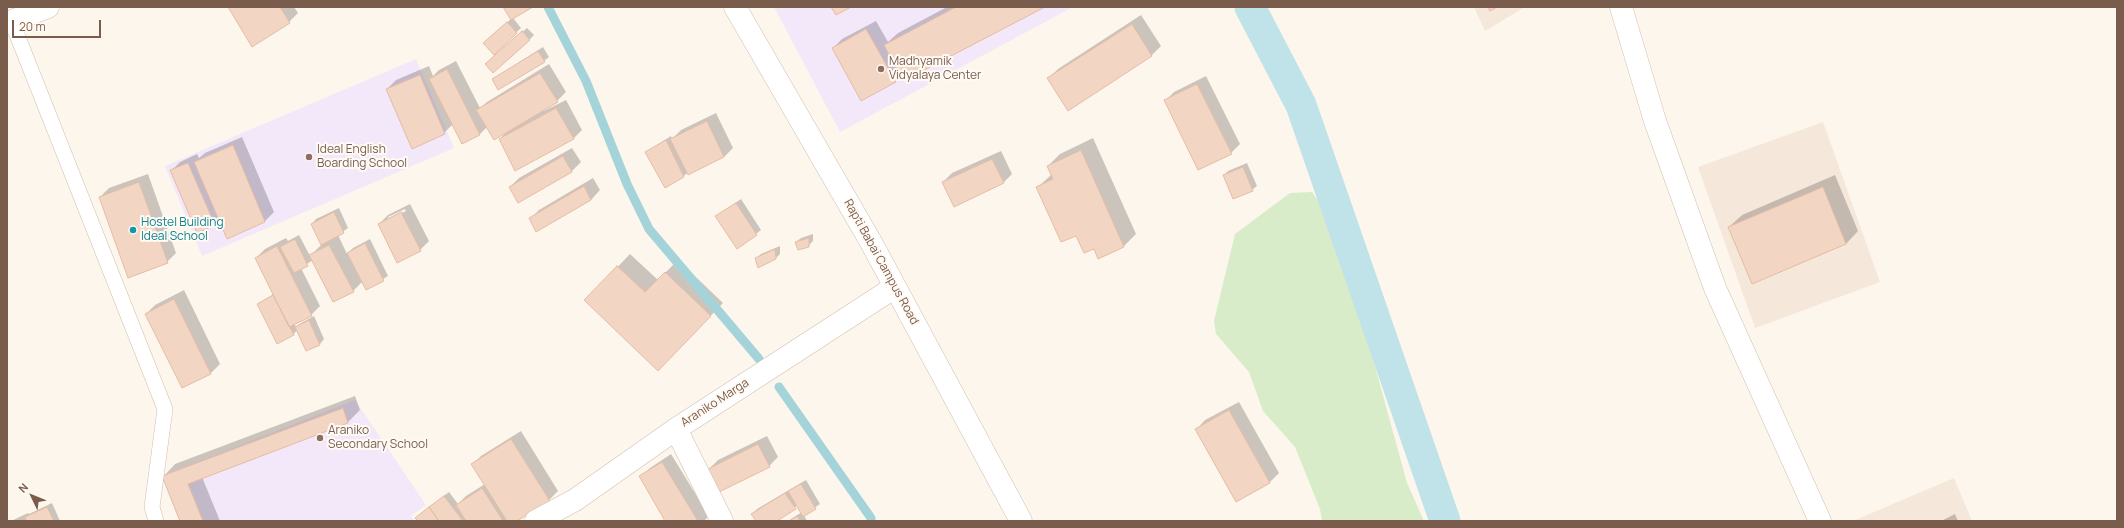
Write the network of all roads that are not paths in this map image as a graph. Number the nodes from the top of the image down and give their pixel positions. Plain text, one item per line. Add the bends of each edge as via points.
1 (48, 7) edge
2 (735, 7) edge
3 (1621, 7) edge
4 (10, 23) edge
5 (895, 288) junction
6 (676, 429) junction
7 (156, 521) edge
8 (536, 521) edge
9 (722, 521) edge
10 (1021, 521) edge
11 (1820, 521) edge

1 - 4 street
2 - 5 street, Rapti Babai Campus Road
3 - 11 street via 1655,121 1715,288
4 - 7 lane via 165,409 152,507
5 - 6 street, Araniko Marga
5 - 10 street, Rapti Babai Campus Road
6 - 8 street, Araniko Marga via 575,500
6 - 9 street

